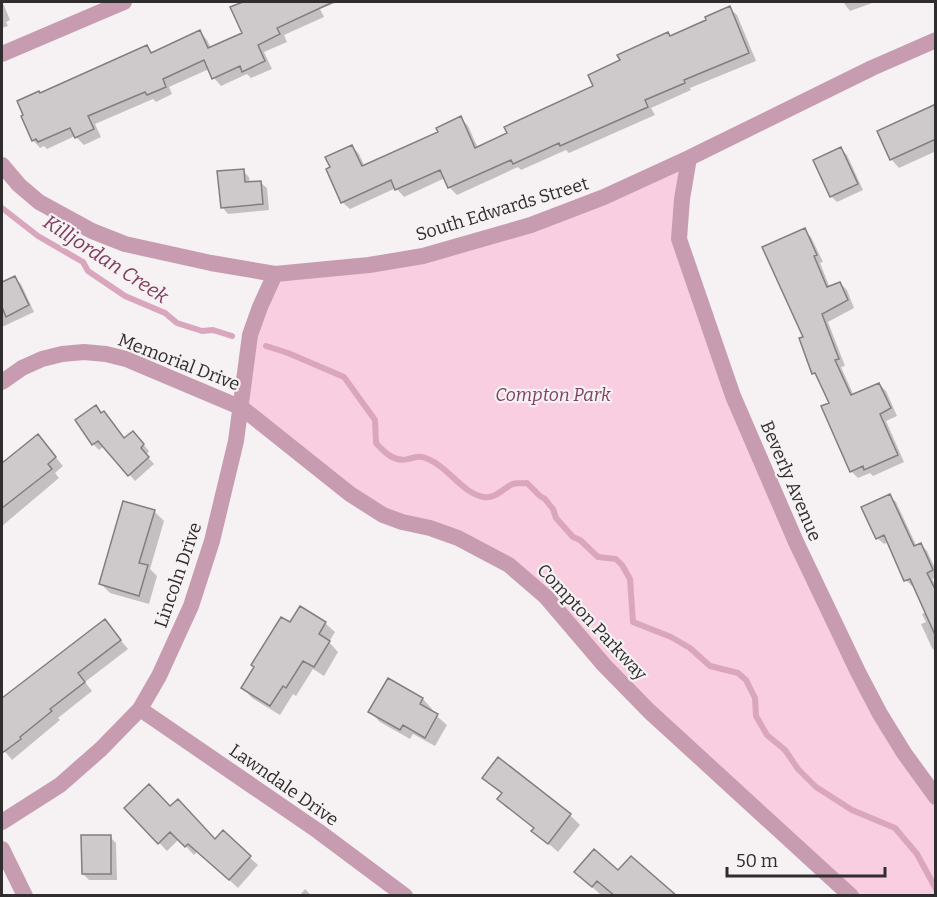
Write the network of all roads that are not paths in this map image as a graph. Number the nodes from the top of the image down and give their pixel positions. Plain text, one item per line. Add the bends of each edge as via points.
1 (124, 2) edge
2 (936, 40) edge
3 (2, 54) edge
4 (689, 158) junction
5 (2, 165) edge
6 (275, 274) junction
7 (2, 381) edge
8 (242, 408) junction
9 (140, 709) junction
10 (934, 793) edge
11 (2, 822) edge
12 (2, 849) edge
13 (25, 896) edge
14 (405, 896) edge
15 (851, 896) edge

1 - 3 street
2 - 4 street, South Edwards Street
4 - 6 street, South Edwards Street via 604,198 531,225 423,256
4 - 10 street, Beverly Avenue via 680,239 733,396 858,672 880,714
5 - 6 street, South Edwards Street via 39,202 92,231 125,244
6 - 8 street, Lincoln Drive via 250,335
7 - 8 street, Memorial Drive via 42,359 84,352 105,354 126,359
8 - 9 street, Lincoln Drive via 212,541 190,606
8 - 15 street, Compton Parkway via 366,506 402,522 458,538 509,565 528,580 649,711
9 - 11 street, Lincoln Drive via 60,785
9 - 14 street, Lawndale Drive
12 - 13 street

